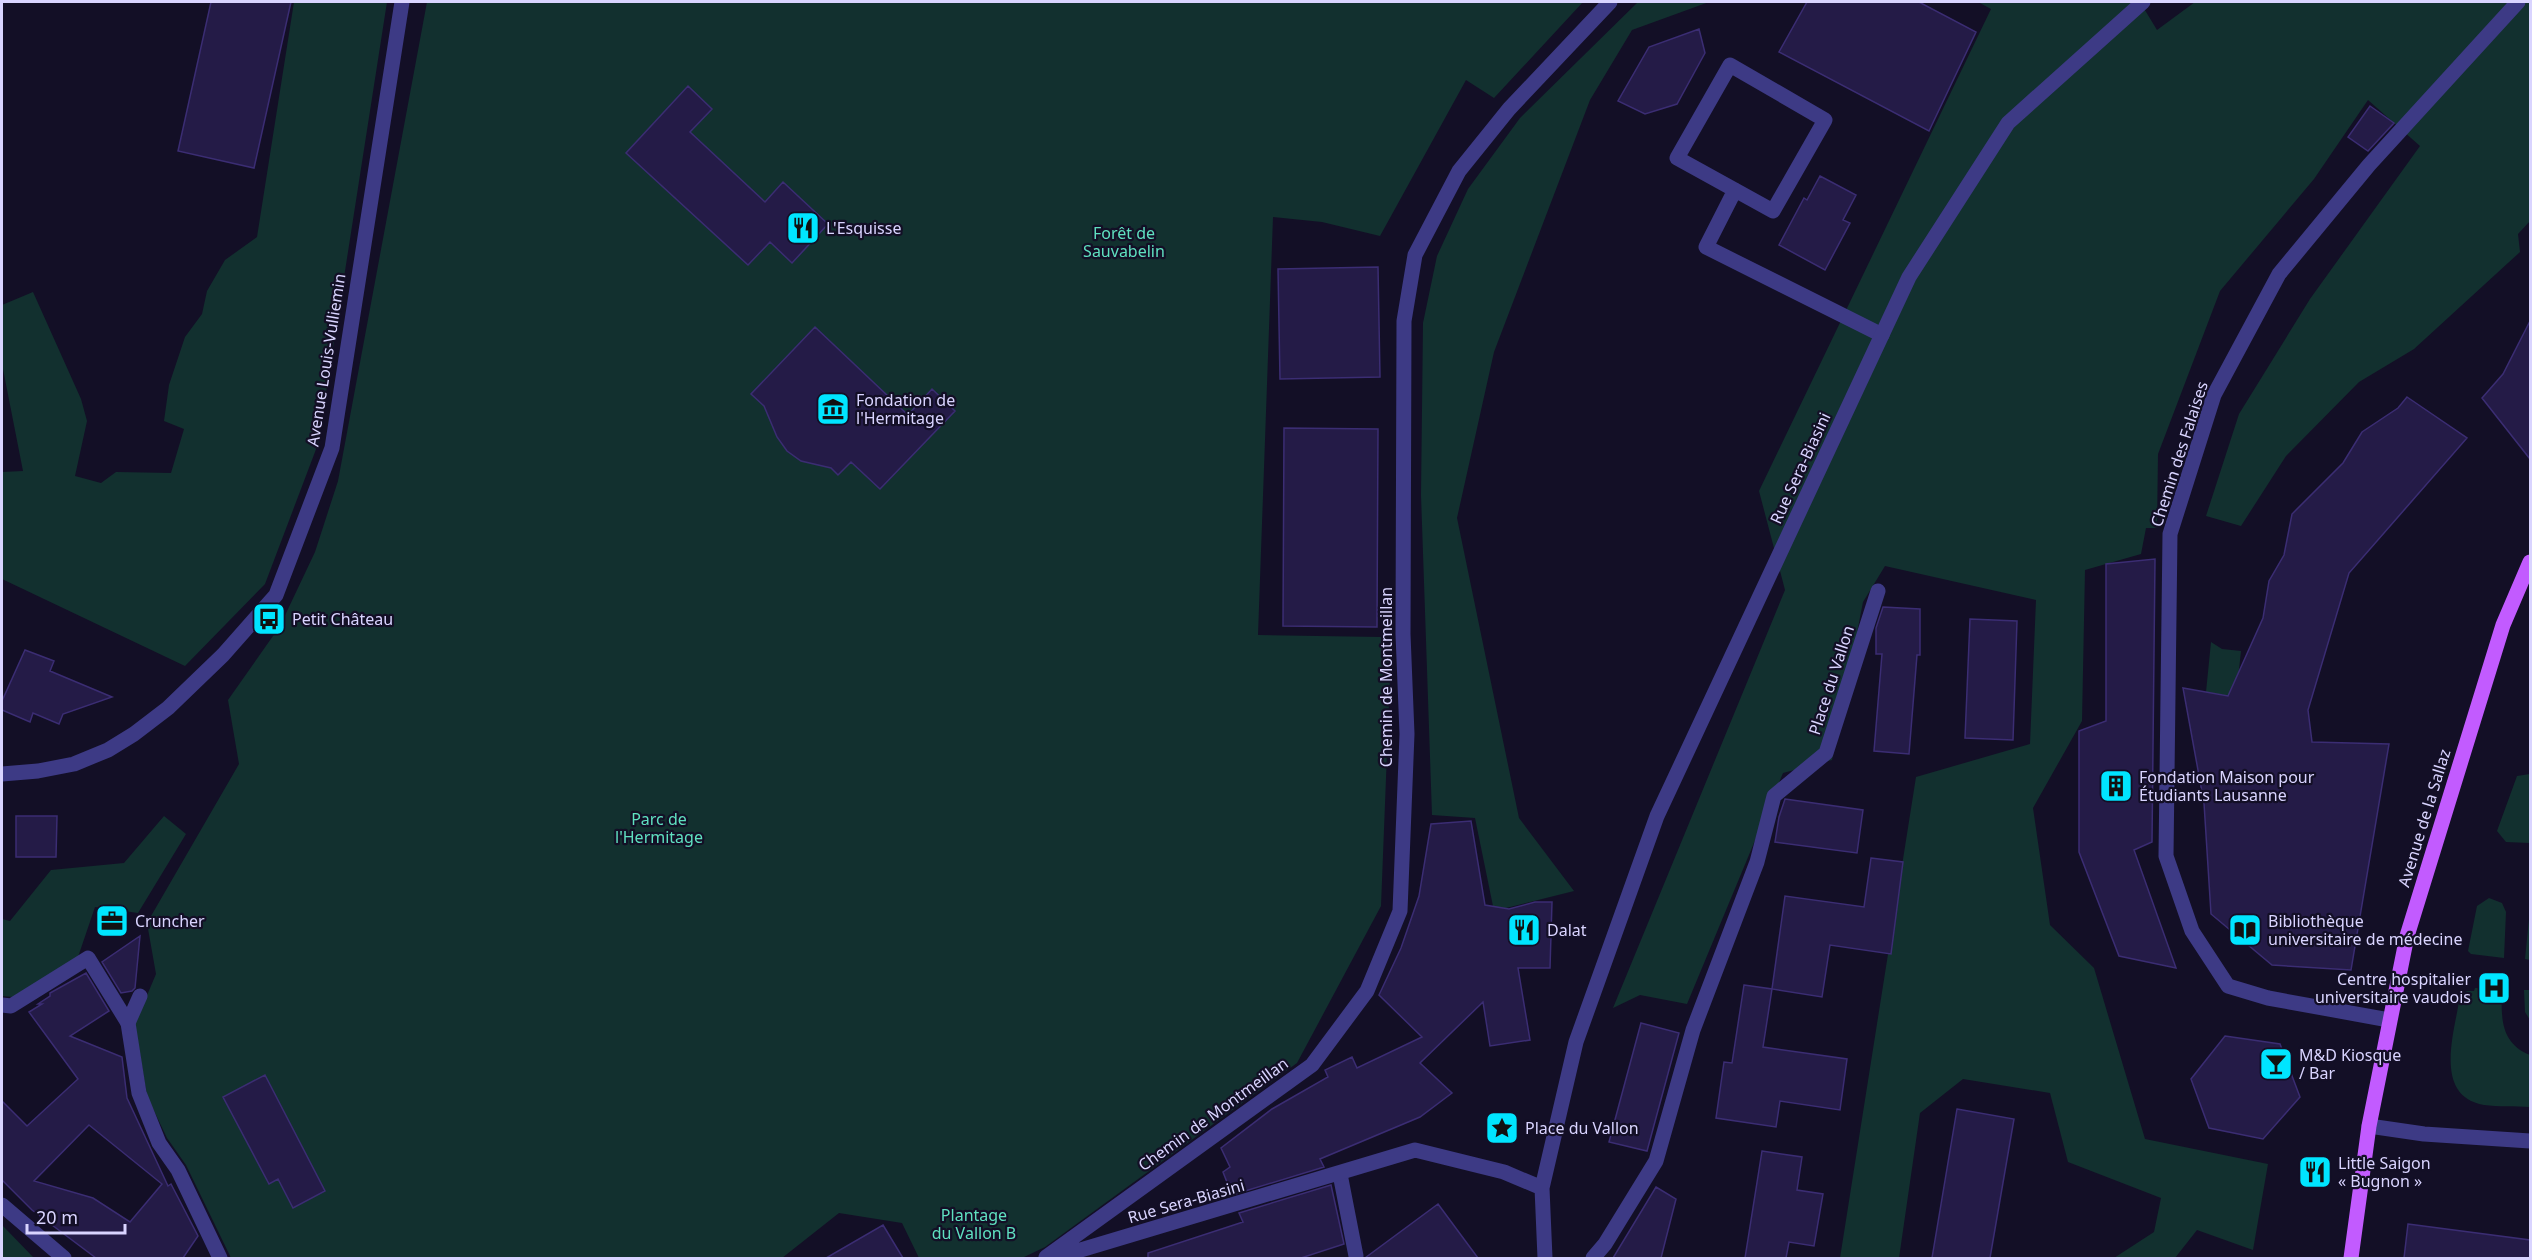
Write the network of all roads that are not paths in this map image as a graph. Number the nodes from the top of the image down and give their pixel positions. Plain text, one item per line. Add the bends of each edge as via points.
1 (402, 2) edge
2 (1610, 2) edge
3 (2143, 2) edge
4 (2518, 2) edge
5 (1735, 190) junction
6 (1882, 335) junction
7 (2530, 562) edge
8 (1878, 591) dead end
9 (2, 774) edge
10 (140, 996) dead end
11 (2, 1005) edge
12 (2389, 1020) junction
13 (128, 1023) junction
14 (2369, 1126) junction
15 (2530, 1141) edge
16 (1334, 1176) junction
17 (1542, 1188) junction
18 (2, 1205) edge
19 (1356, 1256) dead end
20 (64, 1258) edge
21 (220, 1258) edge
22 (1044, 1258) edge
23 (1054, 1258) edge
24 (1545, 1258) edge
25 (1593, 1258) edge
26 (2351, 1258) edge

1 - 9 street, Avenue Louis-Vulliemin via 332,448 276,595 223,655 168,708 134,734 74,764
2 - 22 street, Chemin de Montmeillan via 1509,109 1459,171 1415,255 1404,321 1403,634 1407,734 1400,911 1366,991 1312,1065
3 - 6 street, Rue Sera-Biasini via 2008,123 1909,277
4 - 12 street, Chemin des Falaises via 2369,165 2279,274 2214,395 2170,534 2166,856 2192,931 2228,986 2268,998
5 - 5 street via 1773,211 1825,120 1730,66 1677,158
5 - 6 street via 1706,247
6 - 17 street, Rue Sera-Biasini via 1657,816 1576,1042
7 - 12 main road, Avenue de la Sallaz via 2503,625 2428,864
8 - 25 street, Place du Vallon via 1826,753 1774,796 1757,862 1693,1030 1656,1161
10 - 13 street
11 - 13 street via 11,1006 88,958
12 - 14 main road, Avenue de la Sallaz
13 - 21 street via 139,1094 159,1143 178,1170
14 - 15 street
14 - 26 main road, Avenue de la Sallaz
16 - 17 street via 1415,1150 1504,1172
16 - 19 street
16 - 23 street, Rue Sera-Biasini
17 - 24 street
18 - 20 street

